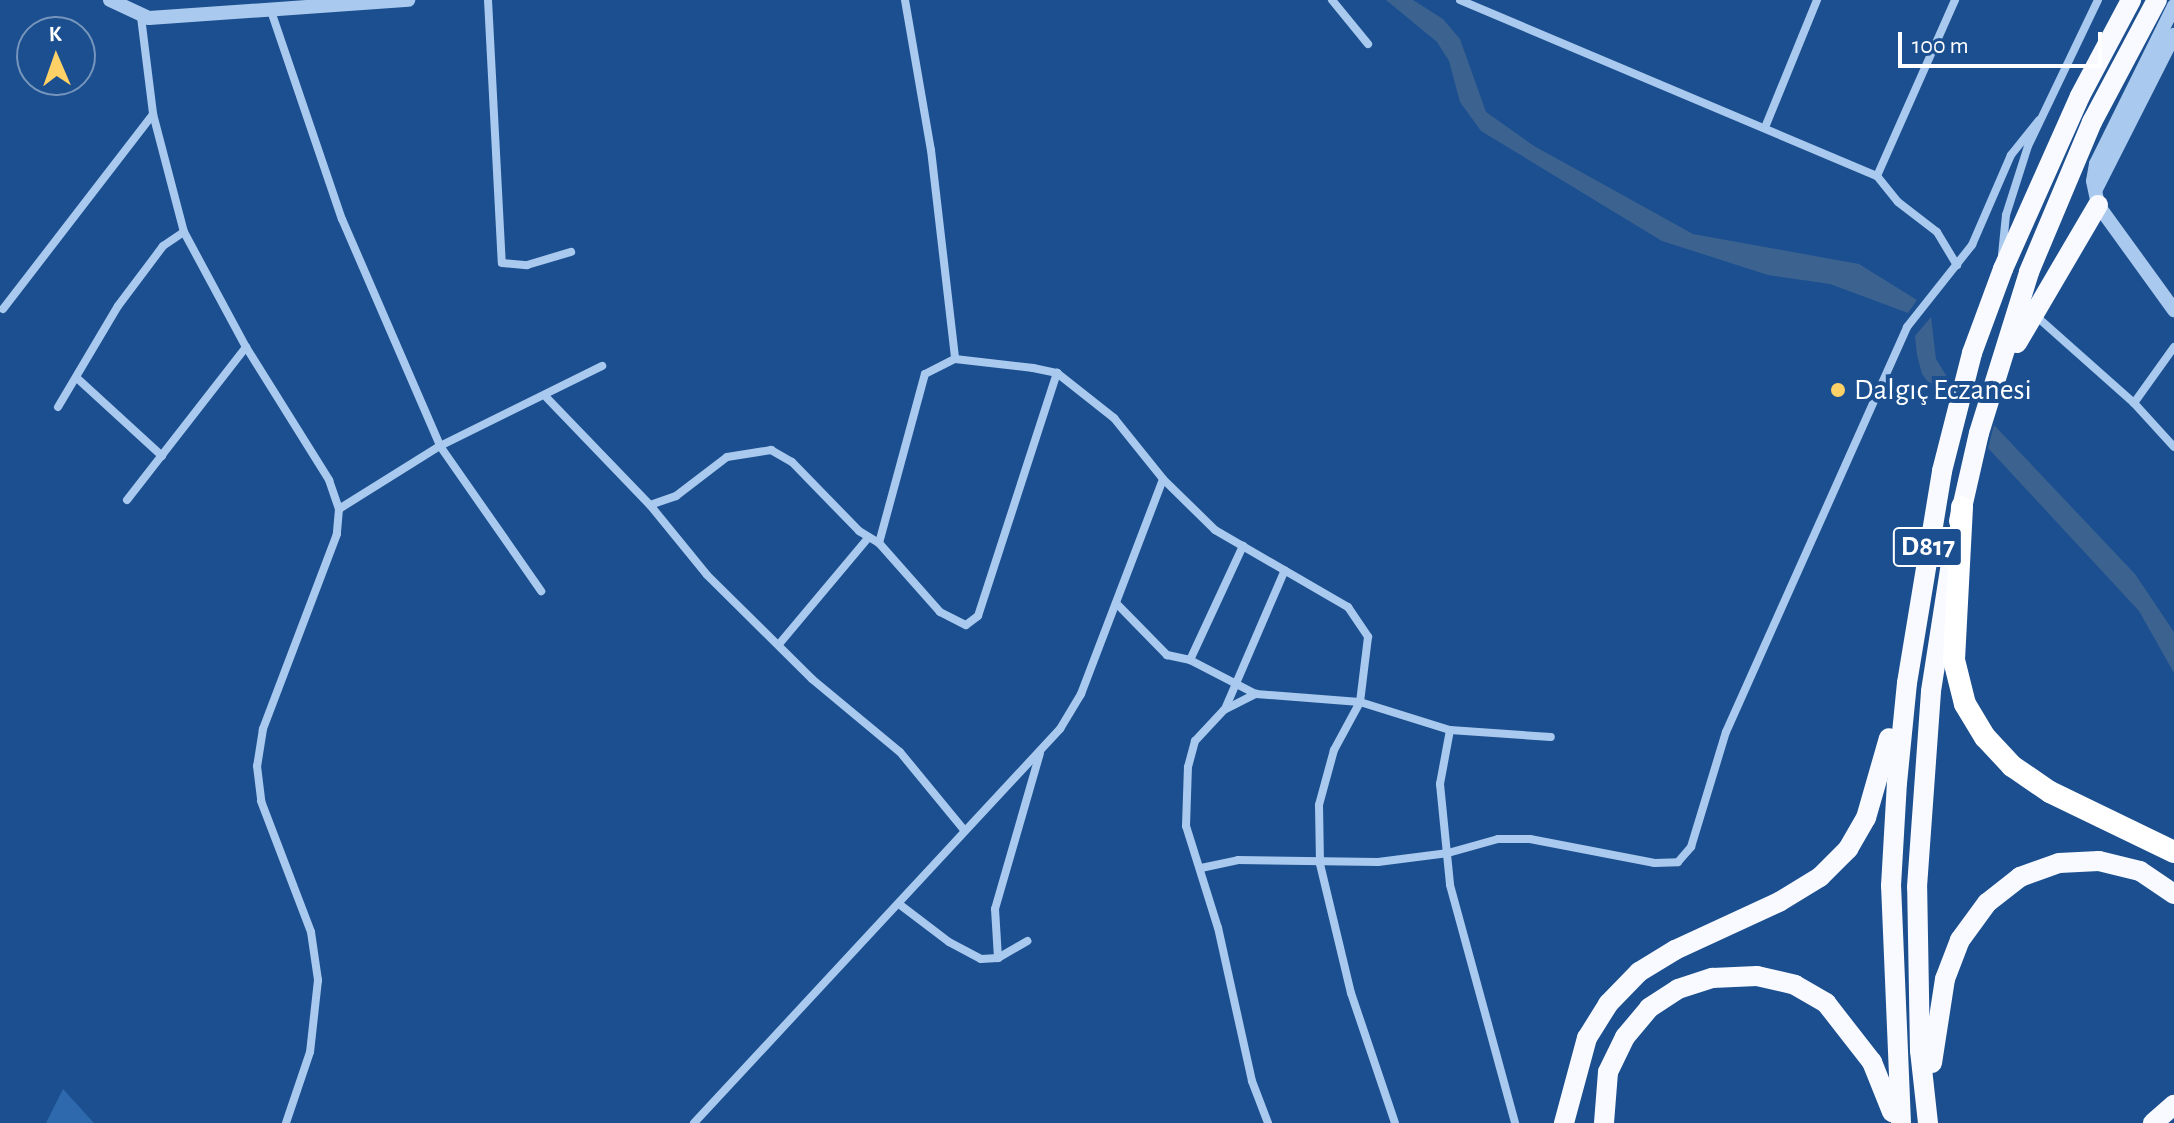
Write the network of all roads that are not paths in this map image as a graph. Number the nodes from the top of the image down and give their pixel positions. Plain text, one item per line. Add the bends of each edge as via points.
1 (110, 0) edge
2 (408, 0) edge
3 (488, 0) edge
4 (905, 0) edge
5 (1332, 0) edge
6 (1460, 0) edge
7 (1817, 0) edge
8 (1955, 0) edge
9 (2098, 0) edge
10 (2129, 4) edge
11 (2174, 6) edge
12 (2152, 9) edge
13 (271, 11) junction
14 (141, 17) junction
15 (2174, 35) edge
16 (1368, 44) dead end
17 (153, 114) junction
18 (2039, 120) junction
19 (1766, 125) junction
20 (1877, 176) junction
21 (2097, 197) junction
22 (184, 232) junction
23 (571, 252) dead end
24 (1957, 265) junction
25 (2003, 269) junction
26 (3, 309) dead end
27 (2174, 310) edge
28 (2032, 312) junction
29 (246, 347) junction
30 (2174, 347) edge
31 (955, 359) junction
32 (602, 366) dead end
33 (1996, 372) junction
34 (1057, 373) junction
35 (78, 379) junction
36 (547, 398) junction
37 (2134, 403) junction
38 (58, 407) dead end
39 (440, 446) junction
40 (2174, 447) edge
41 (162, 456) junction
42 (1163, 479) junction
43 (127, 500) dead end
44 (650, 505) junction
45 (1962, 507) junction
46 (339, 509) junction
47 (869, 537) junction
48 (879, 543) junction
49 (1243, 546) junction
50 (1285, 570) junction
51 (1921, 589) junction
52 (541, 591) dead end
53 (1116, 603) junction
54 (780, 643) junction
55 (1190, 660) junction
56 (1239, 681) junction
57 (1256, 694) junction
58 (1360, 702) junction
59 (1224, 710) junction
60 (1450, 730) junction
61 (1551, 737) dead end
62 (1041, 752) junction
63 (964, 830) junction
64 (2174, 852) edge
65 (1448, 853) junction
66 (1320, 864) junction
67 (1201, 868) junction
68 (2174, 894) edge
69 (899, 904) junction
70 (1027, 941) dead end
71 (998, 958) junction
72 (2174, 1105) edge
73 (286, 1123) edge
74 (694, 1123) edge
75 (1268, 1123) edge
76 (1395, 1123) edge
77 (1515, 1123) edge
78 (1564, 1123) edge
79 (1604, 1123) edge
80 (1898, 1123) edge
81 (1930, 1123) edge
82 (2153, 1123) edge

1 - 14 street
2 - 13 street
3 - 23 street via 502,263 527,265
4 - 31 street via 931,150
5 - 16 street
6 - 19 street
7 - 19 street
8 - 20 street
9 - 18 street
10 - 25 highway, D817 via 2080,96
11 - 21 street via 2096,164
12 - 33 highway, D817 via 2075,161 2029,272
13 - 14 street
13 - 39 street via 342,219
14 - 17 street
15 - 21 street
17 - 22 street
17 - 26 street
18 - 24 street via 2018,140 1972,245
18 - 25 street via 2006,215
19 - 20 street
20 - 24 street via 1898,202 1937,232
21 - 27 street
21 - 28 highway
22 - 29 street
22 - 35 street via 163,246 118,306
24 - 65 street via 1907,327 1726,732 1691,847 1678,862 1655,863 1530,839 1498,839
25 - 51 highway, D817 via 1965,383
28 - 33 highway
28 - 37 street
29 - 41 street
29 - 46 street via 329,480
30 - 37 street
31 - 34 street
31 - 48 street via 925,374
32 - 36 street
33 - 45 highway, D817
34 - 42 street via 1114,418
34 - 48 street via 978,616 966,625 940,612
35 - 38 street
35 - 41 street
36 - 39 street
36 - 44 street
37 - 40 street
39 - 46 street
39 - 52 street
41 - 43 street
42 - 49 street via 1215,530
42 - 53 street
44 - 47 street via 676,496 727,457 771,450 792,462
44 - 54 street via 707,575
45 - 64 highway via 1954,660 1965,704 1985,737 2012,766 2050,792
45 - 81 highway, D817 via 1944,599 1921,789 1920,1036
46 - 73 street via 337,534 263,729 257,766 261,801 311,932 318,980 310,1052
47 - 48 street
47 - 54 street
49 - 50 street
49 - 55 street
50 - 56 street
50 - 58 street via 1348,607 1368,637
51 - 78 highway via 1883,772 1848,849 1820,877 1779,902 1639,972 1608,1004 1587,1038
51 - 80 highway, D817 via 1899,754 1891,886
53 - 55 street via 1167,655
53 - 62 street via 1081,694
54 - 63 street via 812,679 888,740
55 - 56 street
56 - 57 street
56 - 59 street
57 - 58 street
57 - 59 street
58 - 60 street
58 - 66 street via 1334,750 1319,805
59 - 67 street via 1195,741 1188,767 1186,826
60 - 61 street
60 - 65 street via 1440,784
62 - 63 street
62 - 71 street via 995,909
63 - 69 street
65 - 66 street
65 - 77 street via 1460,927
66 - 67 street via 1238,860
66 - 76 street via 1351,993
67 - 75 street via 1252,1081
68 - 81 highway via 2140,871 2059,863 2020,877 1987,903 1960,940 1945,979 1934,1037
69 - 71 street via 949,942 981,959
69 - 74 street
70 - 71 street
72 - 82 highway
79 - 80 highway via 1608,1072 1625,1037 1649,1008 1678,989 1712,978 1757,976 1795,985 1826,1003 1872,1062

